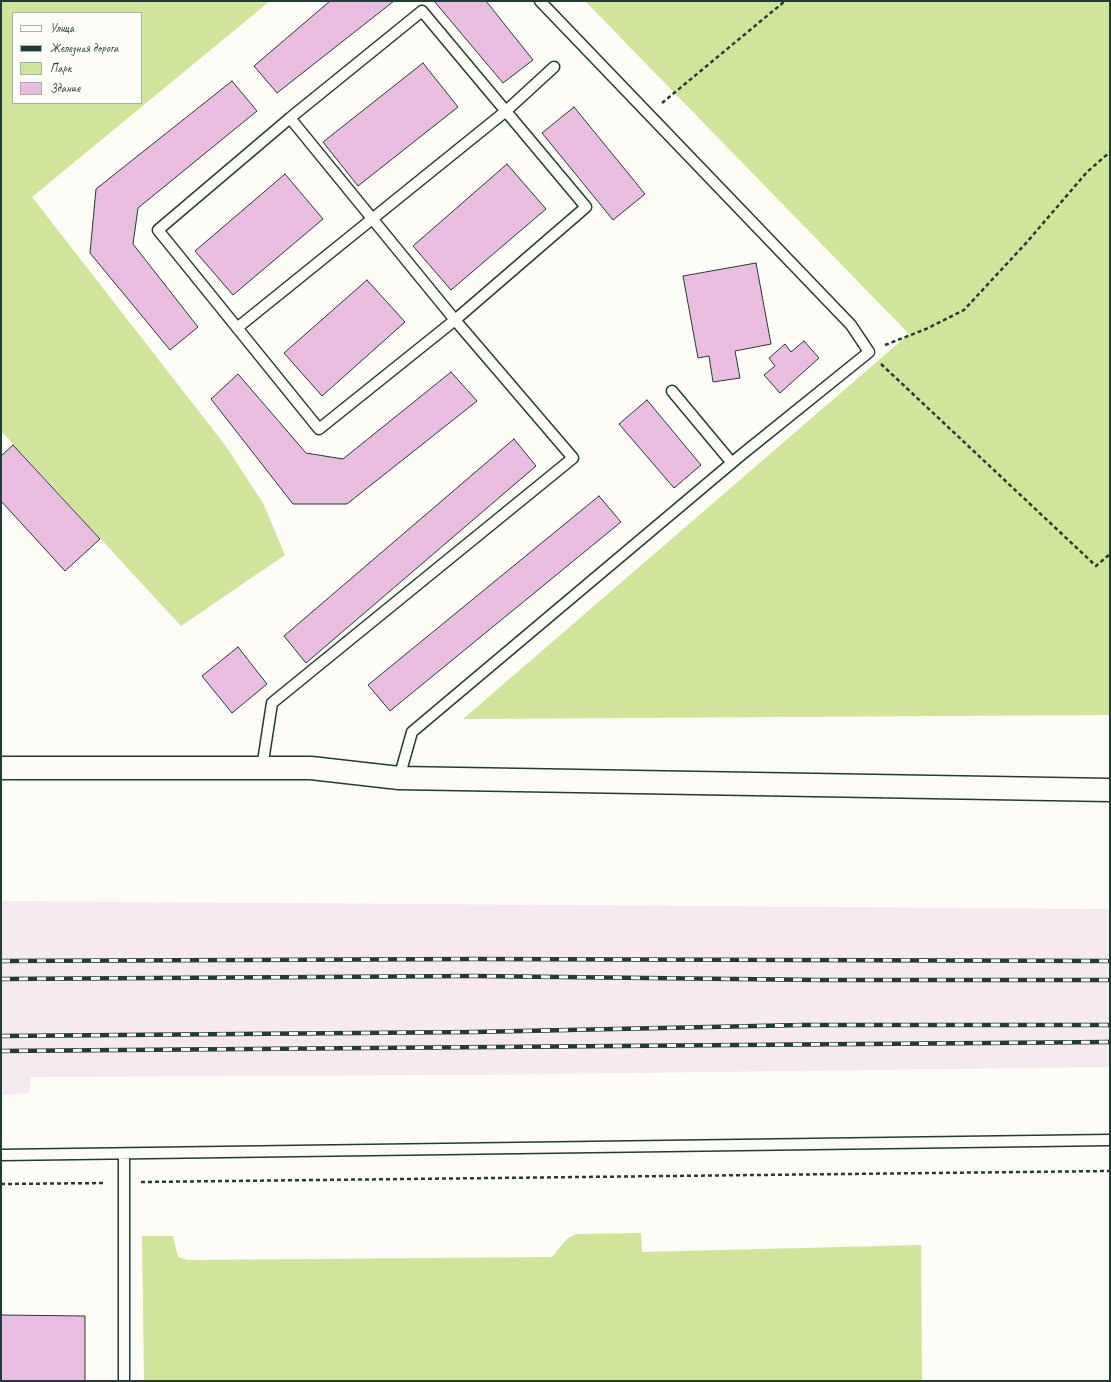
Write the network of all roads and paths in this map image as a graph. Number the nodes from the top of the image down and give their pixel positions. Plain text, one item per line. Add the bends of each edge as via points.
1 (540, 1) edge
2 (785, 1) edge
3 (554, 67) dead end
4 (506, 111) junction
5 (649, 113) junction
6 (290, 118) junction
7 (1110, 152) edge
8 (372, 218) junction
9 (455, 320) junction
10 (237, 328) junction
11 (869, 352) junction
12 (672, 391) dead end
13 (732, 463) junction
14 (1110, 554) edge
15 (1, 768) edge
16 (262, 768) junction
17 (399, 778) junction
18 (1110, 790) edge
19 (1110, 1140) edge
20 (124, 1154) junction
21 (1, 1155) edge
22 (1110, 1171) edge
23 (124, 1183) junction
24 (1, 1184) edge
25 (124, 1381) edge

1 - 5 lane
2 - 5 path
3 - 4 lane
4 - 6 lane via 422,11
4 - 8 lane
4 - 9 lane via 586,207
5 - 11 lane via 851,325
6 - 8 lane
6 - 10 lane via 158,230
7 - 11 path via 1087,172 964,310 926,329
8 - 9 lane
8 - 10 lane
9 - 10 lane via 319,429
9 - 16 lane via 573,458 272,703
11 - 13 lane
11 - 14 path via 1096,566
12 - 13 lane
13 - 17 lane via 412,732
15 - 16 street
16 - 17 street via 311,768
17 - 18 street
19 - 20 lane
20 - 21 lane
20 - 23 lane
22 - 23 path
23 - 24 path
23 - 25 lane

